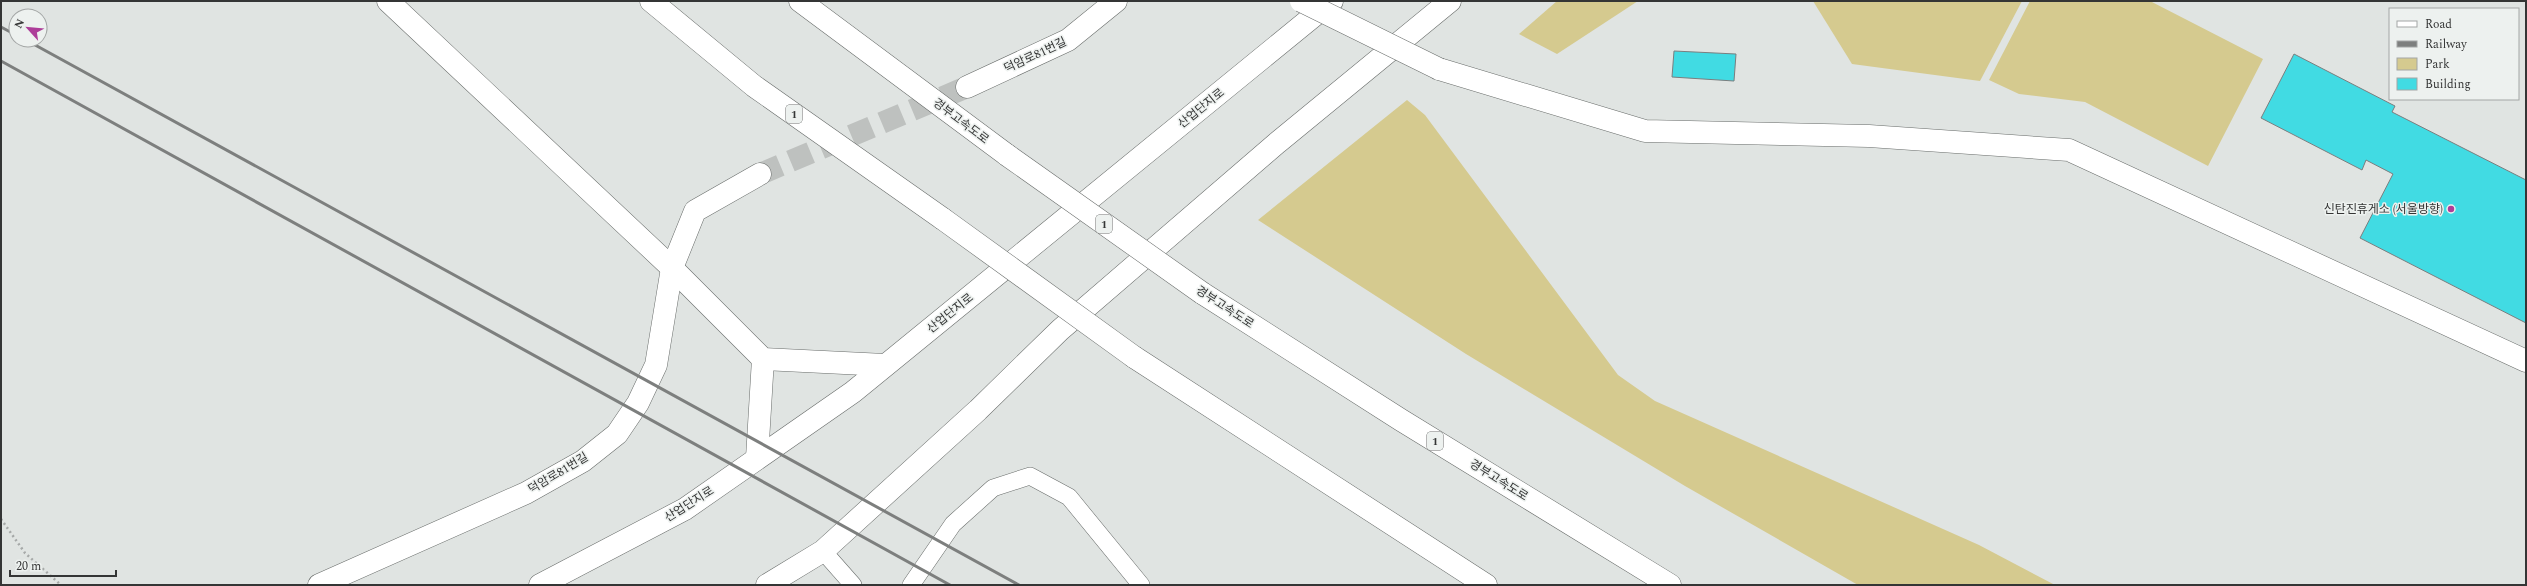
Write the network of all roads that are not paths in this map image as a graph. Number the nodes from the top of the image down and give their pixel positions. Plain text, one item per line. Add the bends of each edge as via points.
1 (388, 1) edge
2 (651, 1) edge
3 (800, 1) edge
4 (1116, 1) edge
5 (1301, 1) edge
6 (1332, 1) edge
7 (1450, 1) edge
8 (967, 87) tunnel mouth
9 (760, 174) tunnel mouth
10 (672, 268) junction
11 (763, 359) junction
12 (2526, 361) edge
13 (885, 365) junction
14 (757, 458) junction
15 (823, 551) junction
16 (319, 585) edge
17 (540, 585) edge
18 (768, 585) edge
19 (853, 585) edge
20 (911, 585) edge
21 (1141, 585) edge
22 (1486, 585) edge
23 (1670, 585) edge

1 - 10 main road
2 - 22 main road, 1, bridge via 754,86 1134,357
3 - 23 main road, 경부고속도로 / 1, bridge via 1007,155 1202,292 1400,420
4 - 8 main road, 덕암로81번길 via 1068,40
5 - 12 main road, bridge via 1439,69 1645,131 1870,136 2069,150
6 - 13 main road, 산업단지로
7 - 15 main road via 1278,142 1060,330 978,410
9 - 10 main road, 덕암로81번길 via 695,211
10 - 11 main road
10 - 16 main road, 덕암로81번길 via 656,365 638,403 617,434 583,461 526,493
11 - 13 main road
11 - 14 main road
13 - 14 main road, 산업단지로 via 852,392
14 - 17 main road, 산업단지로 via 685,509
15 - 18 main road
15 - 19 lane
20 - 21 lane via 954,524 993,488 1030,476 1069,496

